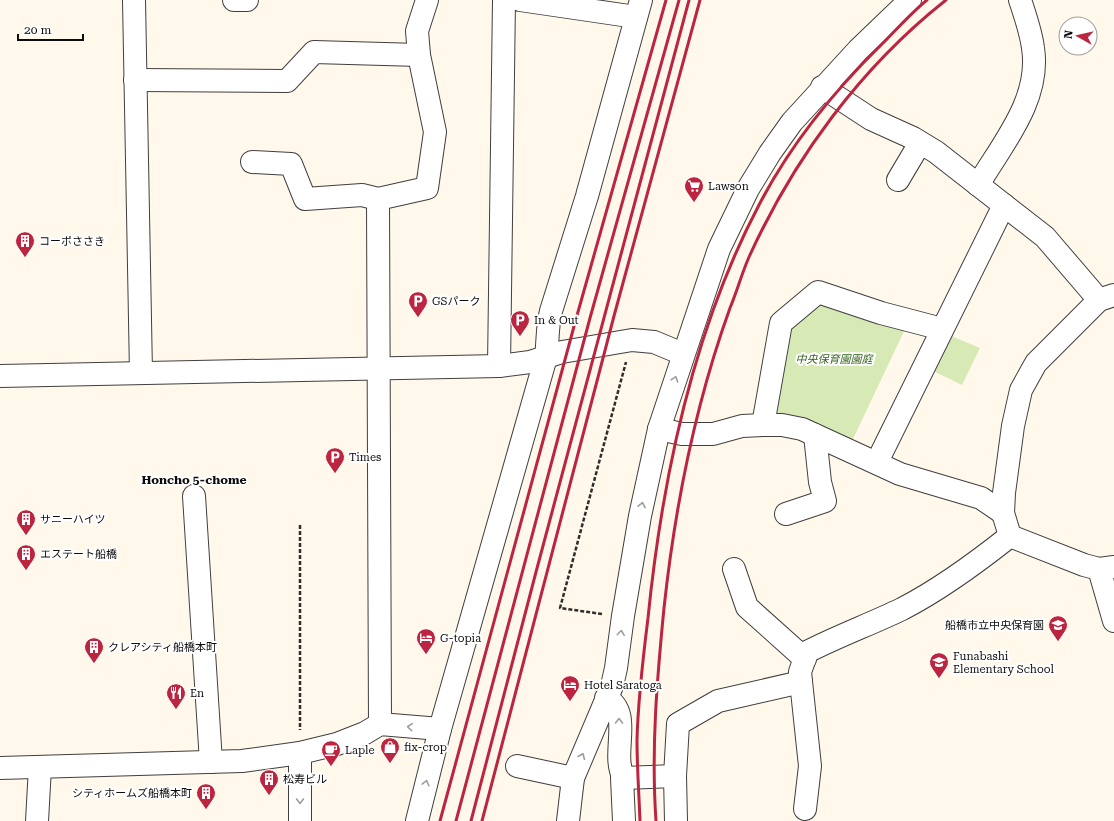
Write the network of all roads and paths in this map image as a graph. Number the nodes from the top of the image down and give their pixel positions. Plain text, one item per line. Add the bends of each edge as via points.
1 (134, 0) edge
2 (234, 0) edge
3 (248, 0) edge
4 (427, 0) edge
5 (504, 0) edge
6 (520, 0) edge
7 (910, 0) edge
8 (1020, 0) edge
9 (637, 5) edge
10 (419, 55) junction
11 (135, 80) junction
12 (822, 87) junction
13 (920, 143) junction
14 (252, 162) dead end
15 (898, 180) dead end
16 (978, 185) junction
17 (378, 199) junction
18 (1004, 205) junction
19 (1107, 297) edge
20 (942, 329) junction
21 (632, 340) junction
22 (683, 354) junction
23 (546, 357) junction
24 (499, 366) junction
25 (379, 368) junction
26 (141, 373) junction
27 (0, 376) edge
28 (763, 425) junction
29 (659, 429) junction
30 (816, 435) junction
31 (877, 462) junction
32 (194, 496) dead end
33 (786, 514) dead end
34 (1003, 514) junction
35 (300, 525) dead end
36 (1010, 536) junction
37 (1106, 568) edge
38 (734, 569) dead end
39 (623, 616) junction
40 (1114, 621) edge
41 (805, 658) junction
42 (801, 682) junction
43 (606, 698) junction
44 (380, 724) junction
45 (440, 729) junction
46 (300, 753) junction
47 (211, 762) junction
48 (517, 766) dead end
49 (0, 768) edge
50 (40, 768) junction
51 (675, 776) junction
52 (573, 778) junction
53 (622, 778) dead end
54 (805, 809) dead end
55 (37, 821) edge
56 (300, 821) edge
57 (417, 821) edge
58 (568, 821) edge
59 (624, 821) edge
60 (676, 821) edge

1 - 11 street
2 - 3 street
4 - 10 street via 417,30
5 - 24 street
6 - 9 street
7 - 12 street
8 - 16 street via 1033,48 1031,89 1022,112
9 - 23 street via 587,196 551,311
10 - 11 street via 314,52 287,81
10 - 17 street via 435,132 427,188
11 - 26 street
12 - 13 street via 871,119
12 - 22 street via 792,122 748,189 719,249
13 - 15 street
13 - 16 street via 936,152
14 - 17 street via 291,164 305,199 362,195
16 - 18 street
17 - 25 street
18 - 19 street via 1045,237
18 - 20 street
19 - 34 street via 1036,363 1021,390 1012,433
20 - 28 street via 881,313 818,292 781,323
20 - 31 street
21 - 22 street via 654,342
21 - 23 street
21 - 39 path via 560,608
29 -> 22 street
23 - 24 street
23 - 45 street
24 - 25 street
25 - 26 street
25 - 44 street
26 - 27 street
28 - 29 street via 742,426 713,434 682,434
28 - 30 street via 789,427
39 -> 29 street via 640,516
30 - 31 street
30 - 33 street via 824,501
31 - 34 street via 900,474 981,498
32 - 47 street
34 - 36 street
35 - 46 path
36 - 37 street via 1084,565
36 - 41 street via 935,590 901,609 807,652
37 - 40 street
38 - 41 street via 747,607
43 -> 39 street via 616,668
41 - 42 street via 800,672
42 - 51 street via 718,701 678,724
42 - 54 street via 810,766
51 -> 43 street via 624,778 620,766 619,711 612,701
52 -> 43 street
45 -> 44 street
44 - 46 street via 337,744
57 -> 45 street
46 - 47 street via 242,761
46 -> 56 street
47 - 50 street
48 - 52 street
49 - 50 street
50 - 55 street
51 - 60 street
52 - 58 street
53 - 59 street

